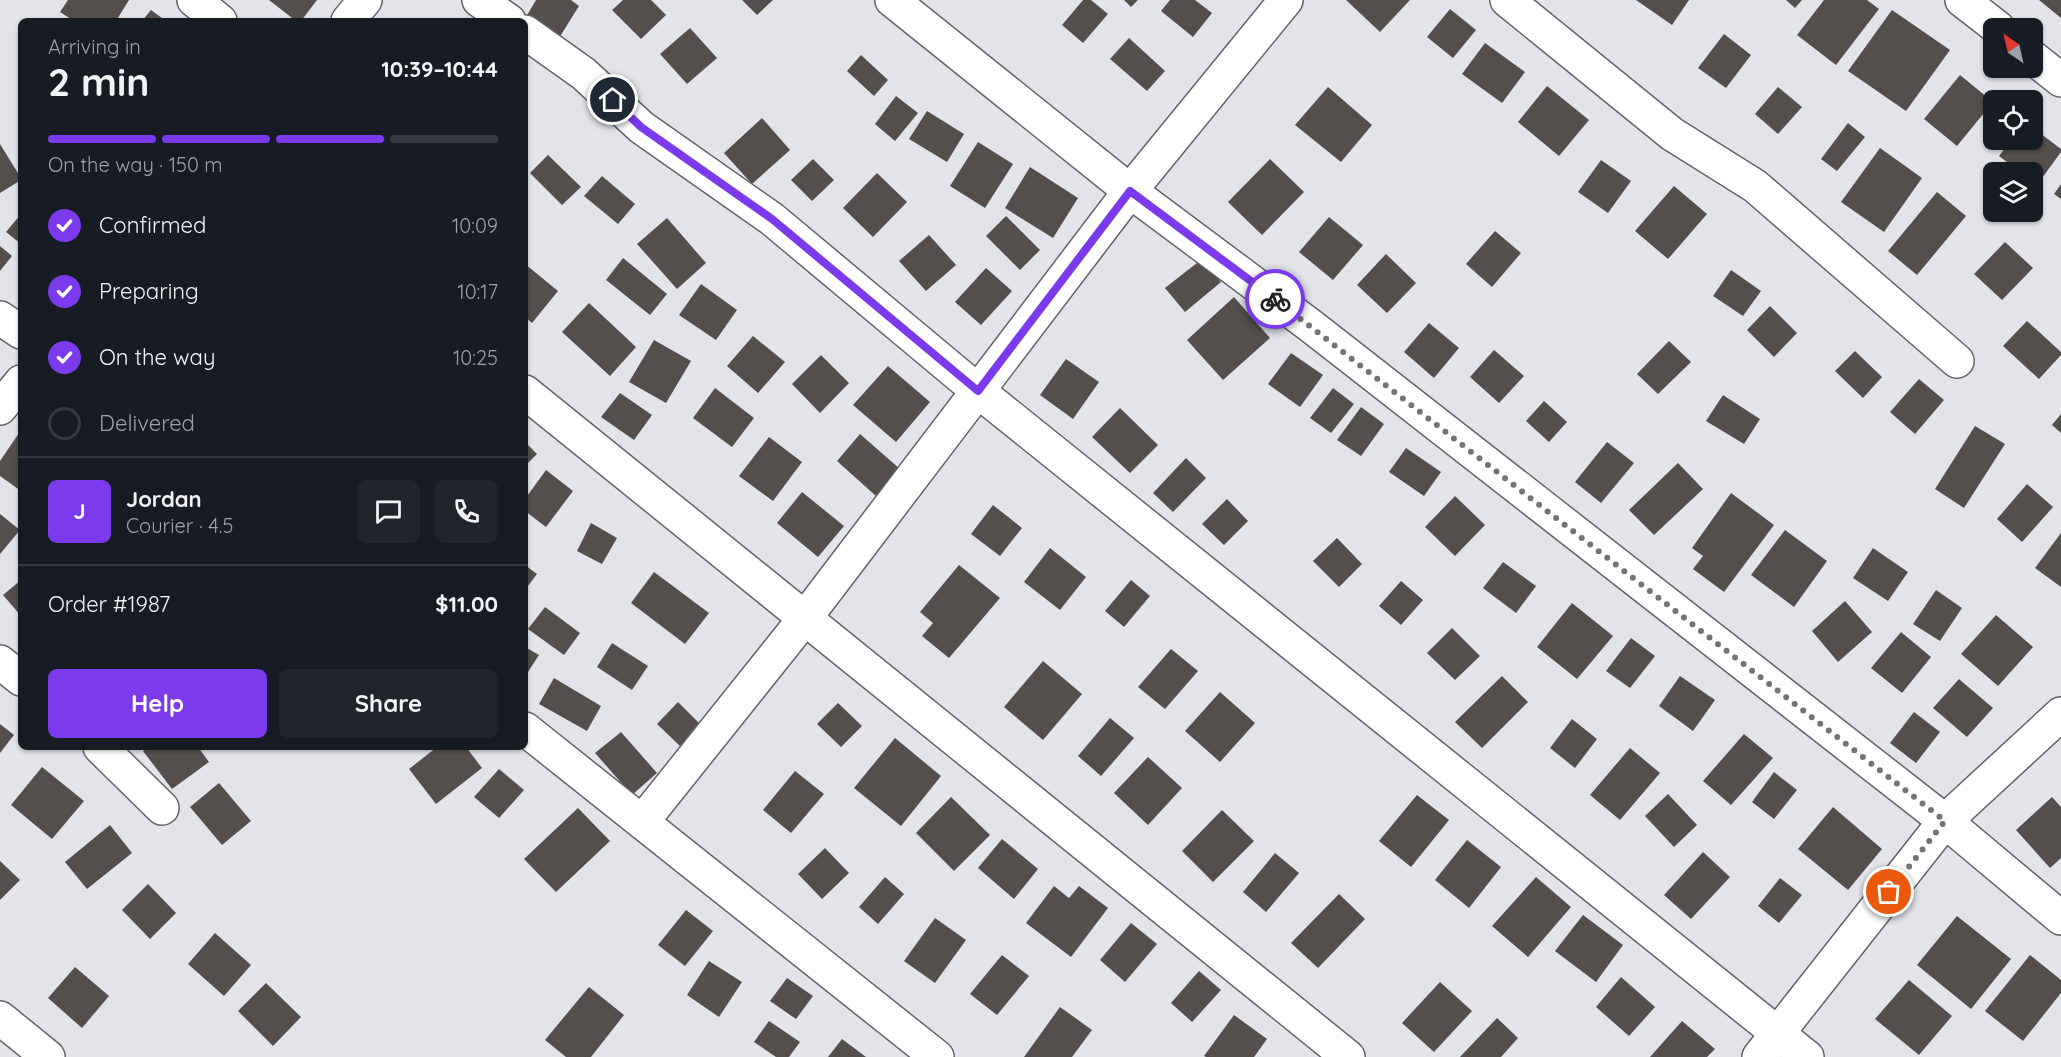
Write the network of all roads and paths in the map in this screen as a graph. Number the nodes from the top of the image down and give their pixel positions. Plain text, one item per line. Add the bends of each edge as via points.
1 (194, 0) edge
2 (365, 0) edge
3 (479, 0) edge
4 (892, 0) edge
5 (1286, 0) edge
6 (1507, 0) edge
7 (1962, 0) edge
8 (216, 18) edge
9 (350, 18) edge
10 (505, 18) edge
11 (1985, 18) edge
12 (528, 34) edge
13 (2043, 66) edge
14 (2061, 80) edge
15 (1130, 191) junction
16 (0, 318) edge
17 (18, 330) edge
18 (1957, 361) dead end
19 (18, 386) edge
20 (978, 391) junction
21 (528, 394) edge
22 (0, 408) edge
23 (805, 618) junction
24 (0, 662) edge
25 (18, 677) edge
26 (2061, 714) edge
27 (528, 731) edge
28 (103, 750) edge
29 (162, 808) dead end
30 (1945, 821) junction
31 (642, 822) junction
32 (2061, 918) edge
33 (0, 1018) edge
34 (1768, 1046) edge
35 (48, 1057) edge
36 (937, 1057) edge
37 (1348, 1057) edge
38 (1807, 1057) edge

1 - 8 street
2 - 9 street
3 - 10 street
4 - 15 street
5 - 15 street
6 - 18 street via 1672,134 1755,186
7 - 11 street
12 - 20 street via 584,74 641,127 772,219
13 - 14 street
15 - 20 street
15 - 30 street via 1311,326
16 - 17 street
19 - 22 street
20 - 23 street
20 - 34 street
21 - 23 street
23 - 31 street
23 - 37 street
24 - 25 street
26 - 30 street
27 - 31 street
28 - 29 street
30 - 32 street
30 - 34 street
31 - 36 street
33 - 35 street
34 - 38 street

